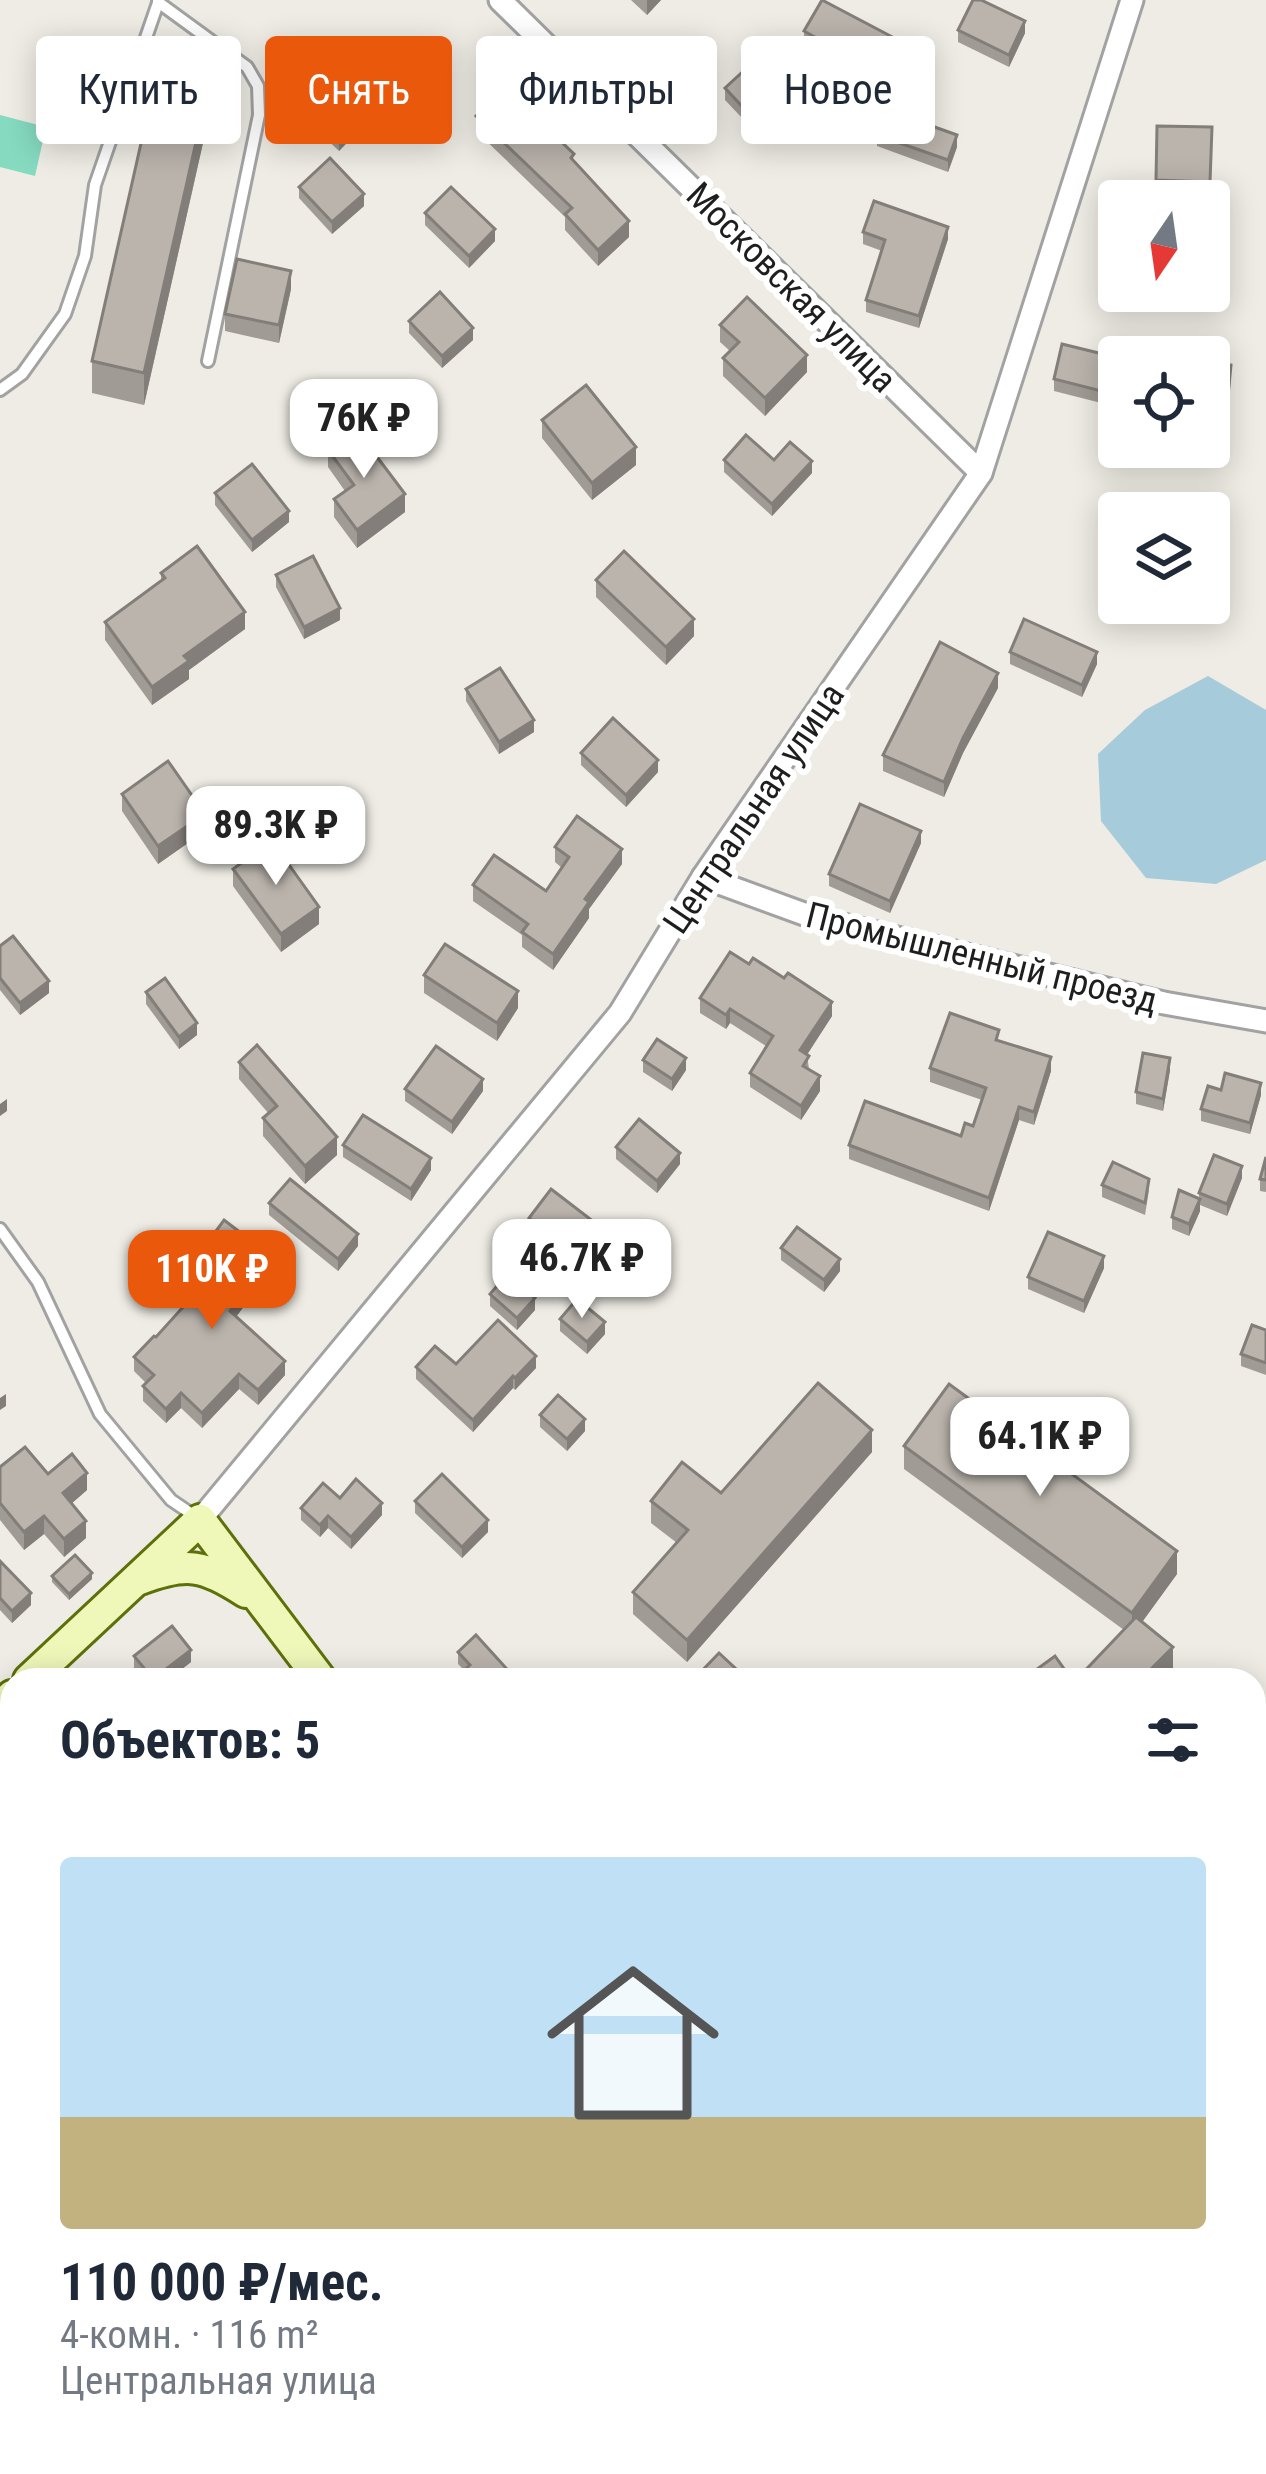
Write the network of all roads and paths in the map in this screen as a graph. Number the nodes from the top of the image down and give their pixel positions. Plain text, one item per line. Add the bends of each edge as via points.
1 (500, 0) edge
2 (1132, 0) edge
3 (158, 1) edge
4 (208, 361) dead end
5 (0, 390) edge
6 (981, 473) junction
7 (703, 877) junction
8 (1266, 1021) edge
9 (0, 1229) edge
10 (200, 1520) junction
11 (130, 1582) junction
12 (261, 1602) junction
13 (41, 1668) edge
14 (312, 1668) edge

1 - 6 street, Московская улица
2 - 6 street, Центральная улица
3 - 4 lane via 247,67 258,86 259,115
3 - 5 lane via 95,185 85,256 65,314 22,374
6 - 7 street, Центральная улица
7 - 8 street, Промышленный проезд via 814,918
7 - 10 street, Центральная улица via 620,1013
9 - 10 lane via 38,1282 100,1414 171,1500
10 - 11 street
10 - 12 street
11 - 12 street via 192,1568
11 - 13 street
12 - 14 street

